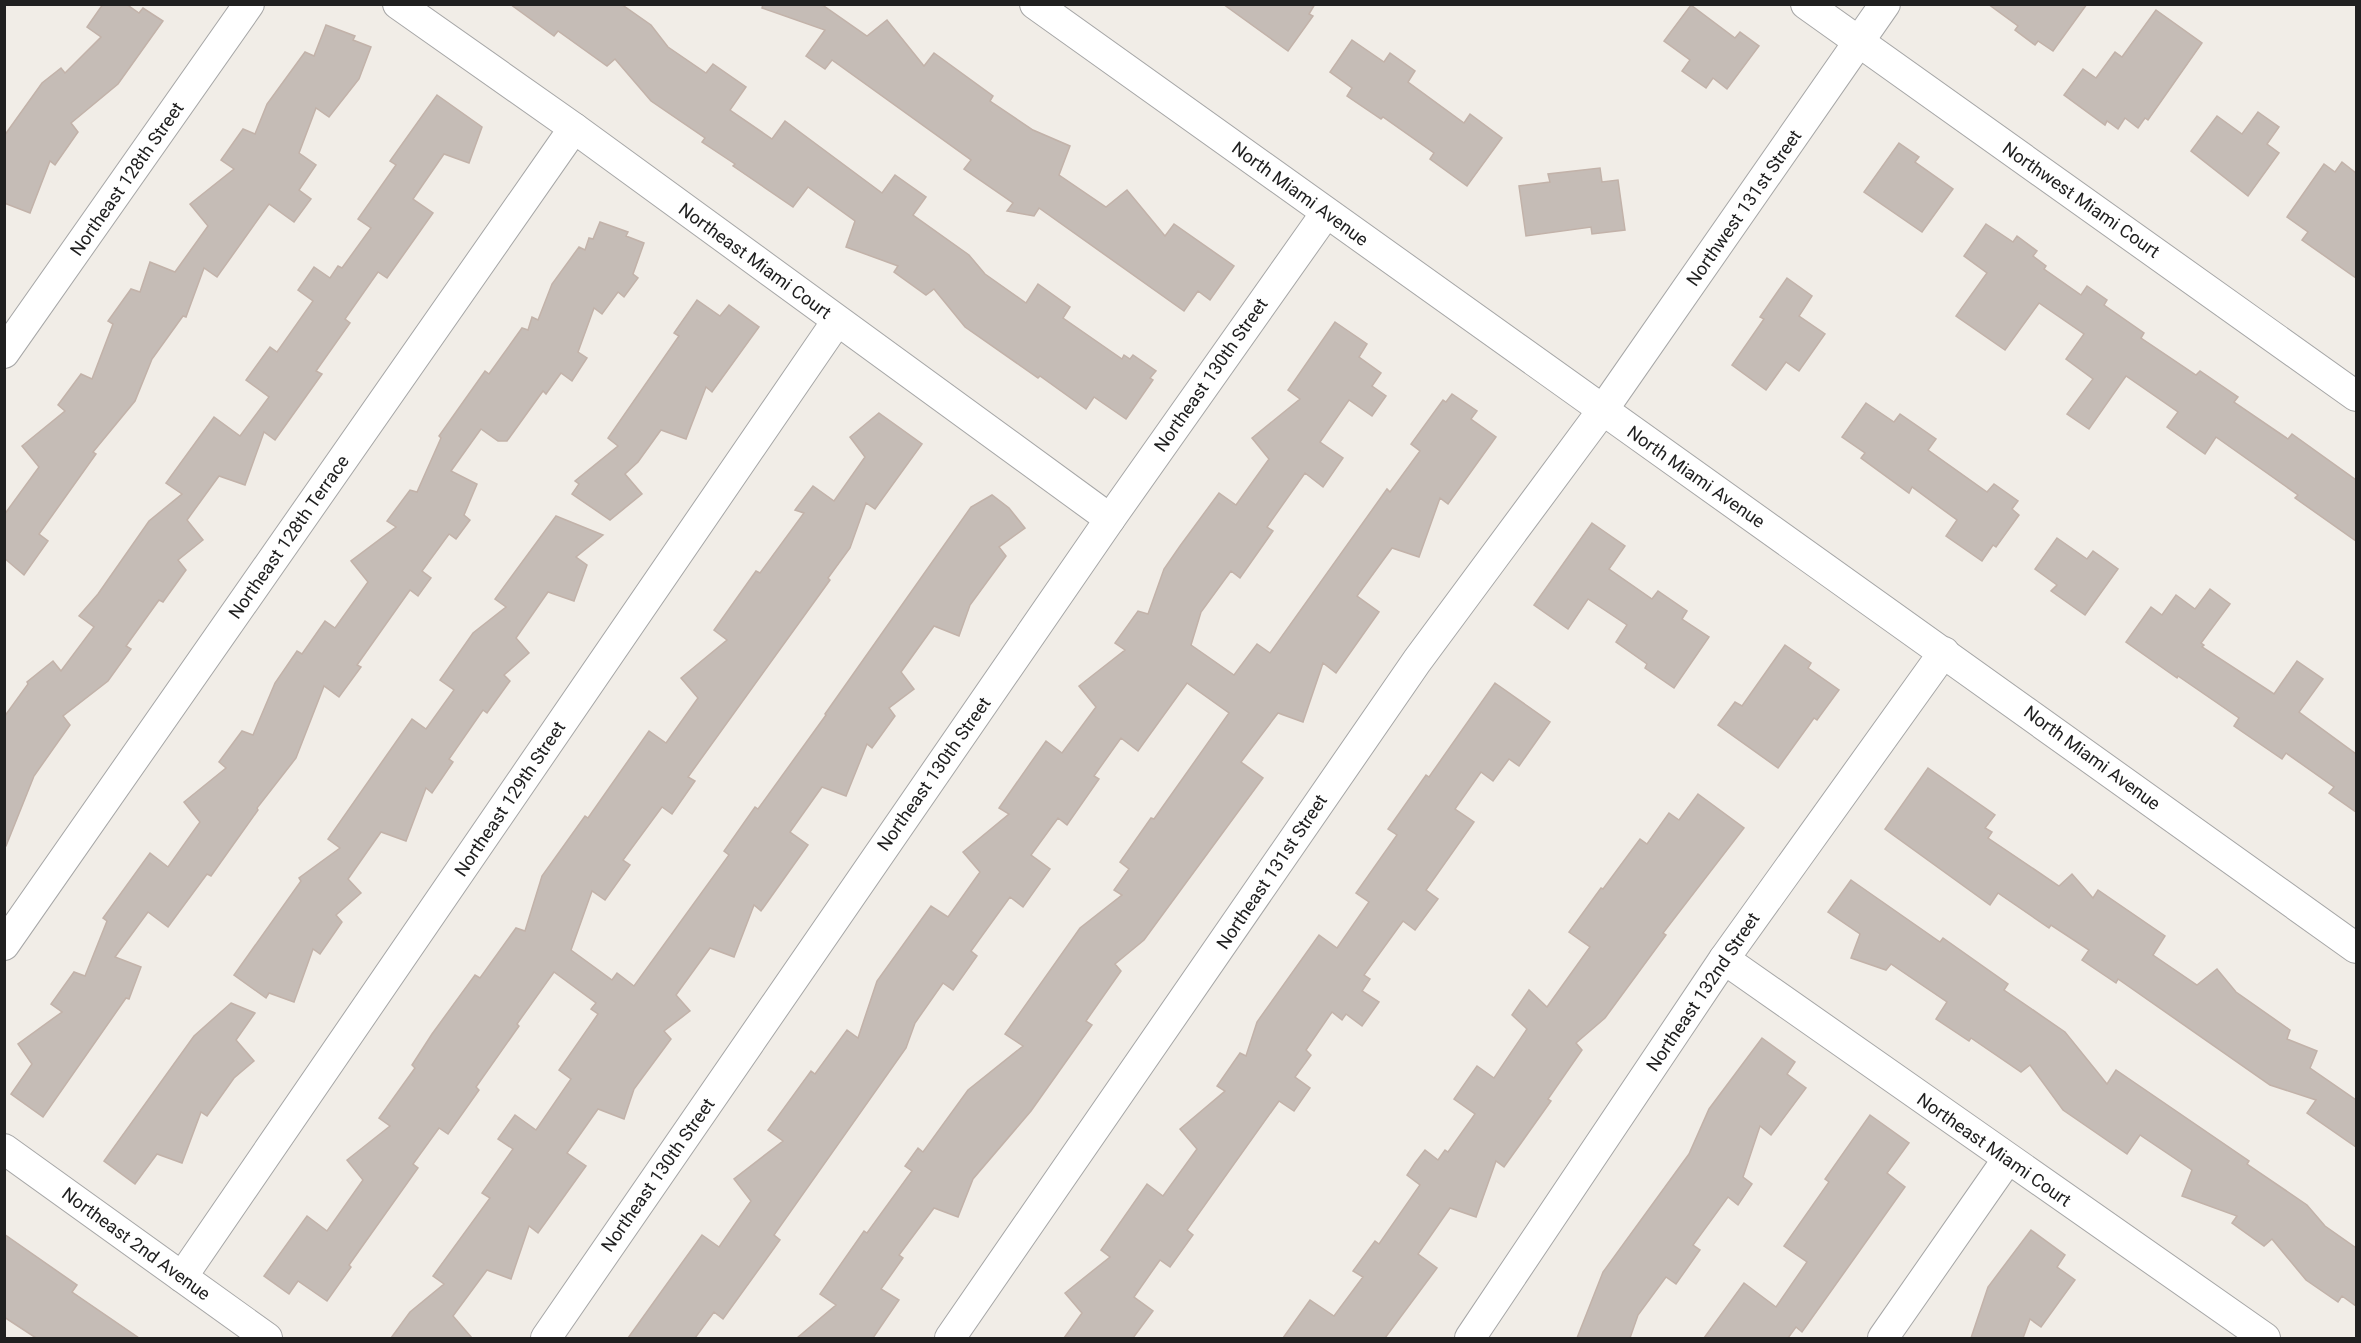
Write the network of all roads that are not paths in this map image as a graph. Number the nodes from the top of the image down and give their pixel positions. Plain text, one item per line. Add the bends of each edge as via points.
1 (249, 4) edge
2 (398, 4) edge
3 (1035, 4) edge
4 (1806, 4) edge
5 (1885, 4) edge
6 (1859, 42) junction
7 (574, 128) junction
8 (1326, 213) junction
9 (837, 321) junction
10 (4, 353) edge
11 (2356, 396) edge
12 (1602, 411) junction
13 (1110, 519) junction
14 (1944, 652) junction
15 (4, 945) edge
16 (2356, 948) edge
17 (1724, 959) junction
18 (4, 1149) edge
19 (2007, 1160) junction
20 (182, 1277) junction
21 (267, 1338) edge
22 (546, 1338) edge
23 (950, 1338) edge
24 (1470, 1338) edge
25 (1883, 1338) edge
26 (2265, 1338) edge

1 - 10 street, Northeast 128th Street
2 - 7 street, Northeast Miami Court
3 - 8 street, North Miami Avenue
4 - 6 street, Northwest Miami Court
5 - 6 street, Northwest 131st Street
6 - 11 street, Northwest Miami Court
6 - 12 street, Northwest 131st Street
7 - 9 street, Northeast Miami Court
7 - 15 street, Northeast 128th Terrace
8 - 12 street, North Miami Avenue
8 - 13 street, Northeast 130th Street
9 - 13 street, Northeast Miami Court
9 - 20 street, Northeast 129th Street
12 - 14 street, North Miami Avenue
12 - 23 street, Northeast 131st Street via 1417,661
13 - 22 street, Northeast 130th Street
14 - 16 street, North Miami Avenue
14 - 17 street, Northeast 132nd Street
17 - 19 street, Northeast Miami Court
17 - 24 street, Northeast 132nd Street
18 - 20 street, Northeast 2nd Avenue
19 - 25 street
19 - 26 street, Northeast Miami Court
20 - 21 street, Northeast 2nd Avenue

